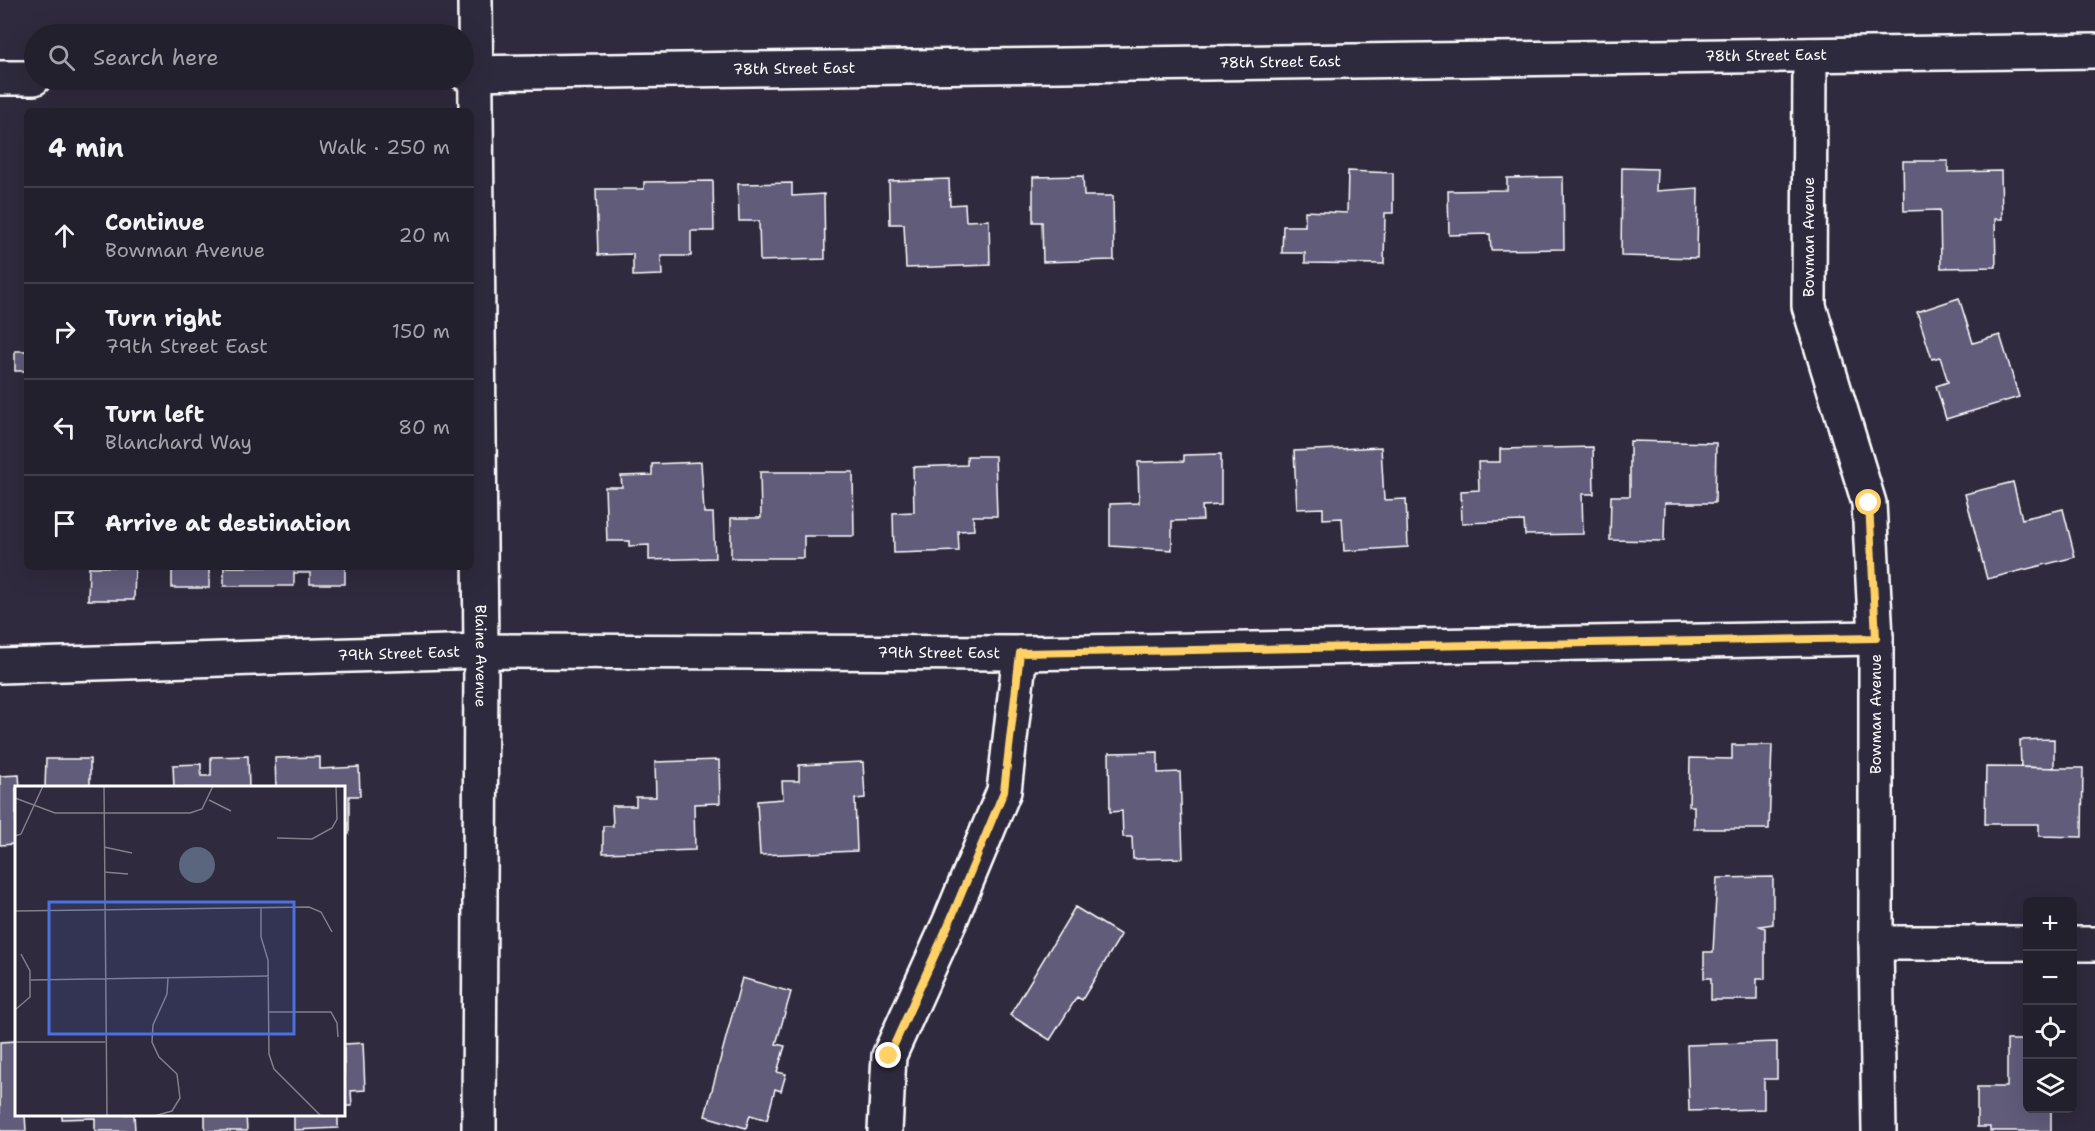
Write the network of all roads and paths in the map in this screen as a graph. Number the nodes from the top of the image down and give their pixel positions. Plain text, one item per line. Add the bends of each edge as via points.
1 (475, 0) edge
2 (473, 24) edge
3 (2095, 51) edge
4 (1810, 55) junction
5 (474, 73) edge
6 (0, 78) edge
7 (24, 78) edge
8 (469, 90) edge
9 (470, 108) edge
10 (474, 314) edge
11 (1876, 638) junction
12 (481, 651) junction
13 (1020, 653) junction
14 (0, 666) edge
15 (1875, 943) junction
16 (2023, 944) edge
17 (2077, 944) edge
18 (2095, 944) edge
19 (479, 1131) edge
20 (885, 1131) edge
21 (1879, 1131) edge

1 - 2 street, Blaine Avenue
3 - 4 street, 78th Street East
4 - 5 street, 78th Street East
4 - 11 street, Bowman Avenue via 1809,306 1869,503
6 - 7 street
8 - 9 street, Blaine Avenue
10 - 12 street, Blaine Avenue
11 - 13 street, 79th Street East
11 - 15 street, Bowman Avenue
12 - 13 street, 79th Street East
12 - 14 street, 79th Street East
12 - 19 street, Blaine Avenue
13 - 20 street via 1004,791 889,1056
15 - 16 street
15 - 21 street, Bowman Avenue
17 - 18 street

